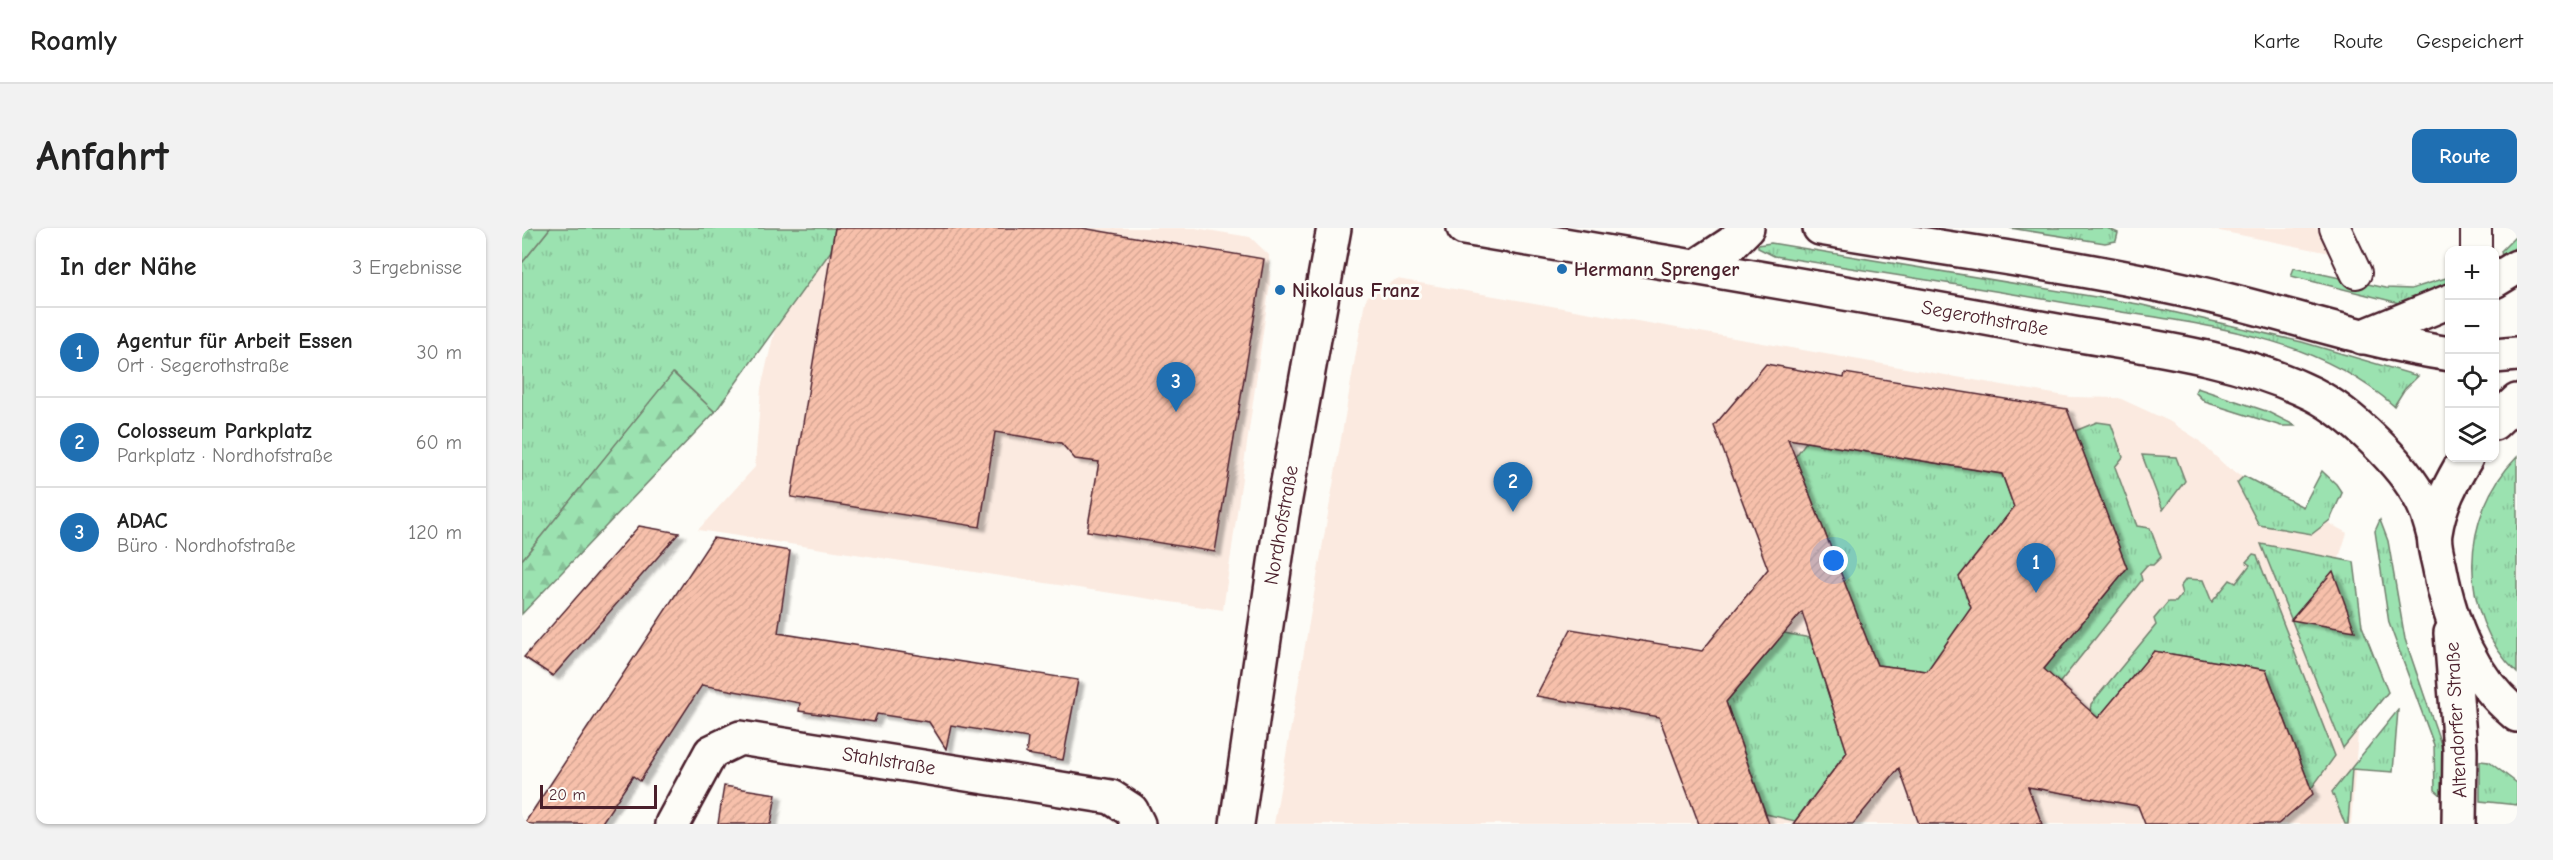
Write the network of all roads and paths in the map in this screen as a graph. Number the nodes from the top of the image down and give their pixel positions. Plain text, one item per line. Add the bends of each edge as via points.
1 (1334, 228) edge
2 (1464, 228) edge
3 (1747, 228) edge
4 (1820, 228) edge
5 (2335, 228) edge
6 (2476, 228) edge
7 (2476, 246) edge
8 (1697, 266) junction
9 (2517, 267) edge
10 (2356, 273) dead end
11 (2499, 278) edge
12 (2445, 303) edge
13 (2362, 337) junction
14 (2445, 353) edge
15 (2517, 354) edge
16 (2499, 356) edge
17 (2464, 462) edge
18 (2434, 536) junction
19 (2451, 617) junction
20 (2517, 715) edge
21 (672, 824) edge
22 (1138, 824) edge
23 (1238, 824) edge
24 (2459, 824) edge

1 - 23 main road, Nordhofstraße via 1282,515
2 - 8 main road, Segerothstraße
3 - 8 main road
4 - 13 main road via 2210,296
5 - 10 street
6 - 7 street
8 - 18 main road, Segerothstraße via 2163,350 2258,371 2315,395 2370,438 2413,486 2427,511
9 - 11 main road
12 - 13 main road
13 - 14 main road
15 - 16 main road
17 - 18 main road via 2446,493
18 - 19 main road, Segerothstraße
19 - 20 main road via 2472,664
19 - 24 main road, Altendorfer Straße via 2460,750
21 - 22 main road, Stahlstraße via 711,752 740,738 1111,797 1131,810

